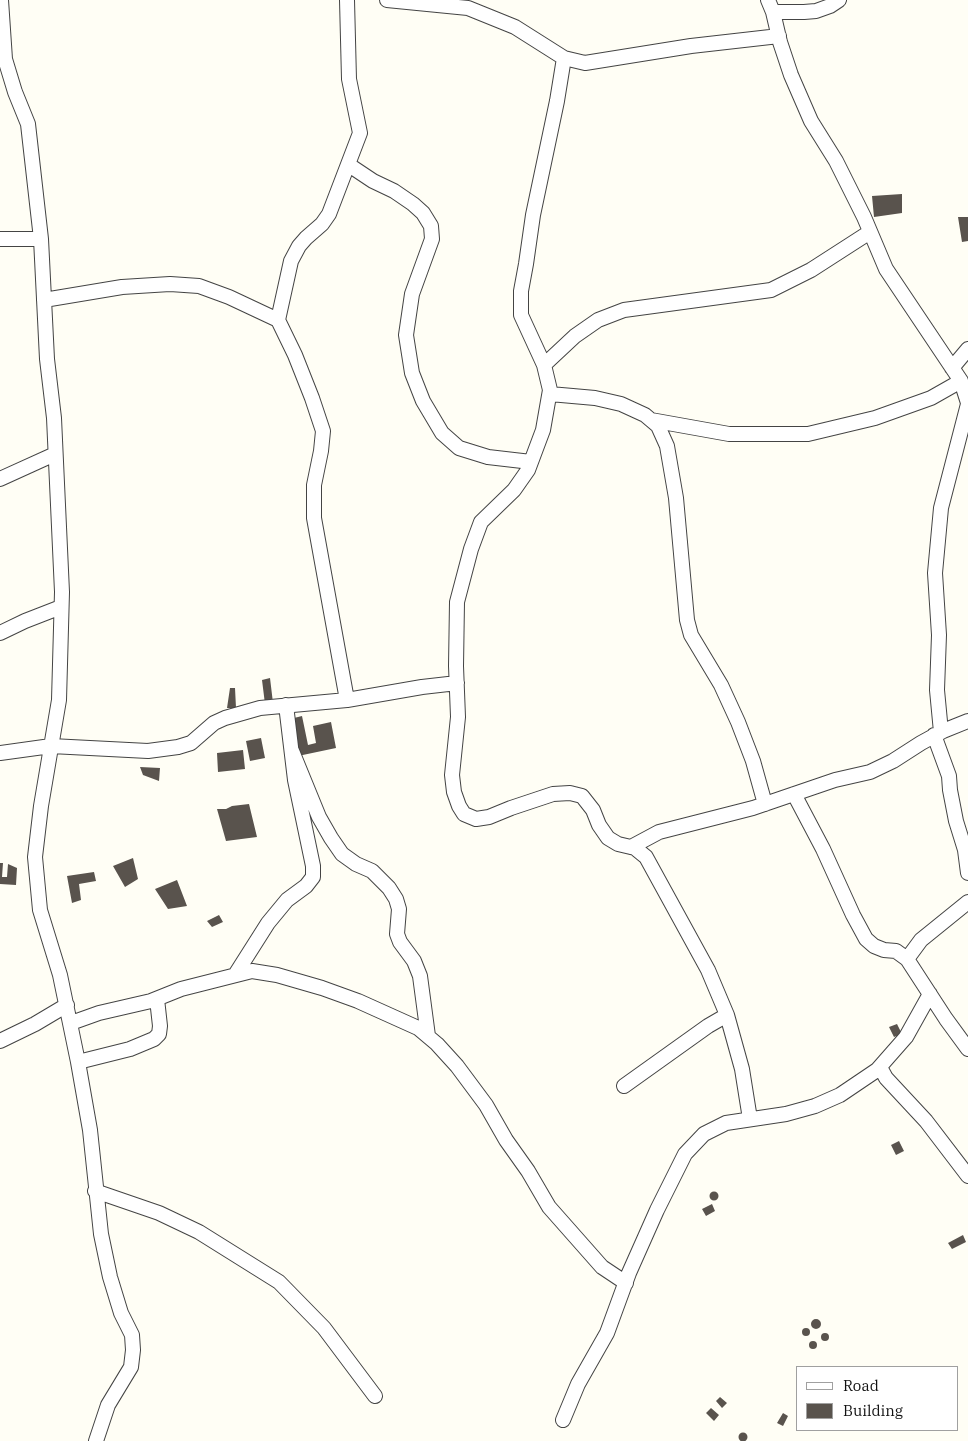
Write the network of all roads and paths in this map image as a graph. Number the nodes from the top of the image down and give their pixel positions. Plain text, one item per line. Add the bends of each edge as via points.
1 (1, 0) edge
2 (347, 0) edge
3 (387, 0) edge
4 (839, 0) edge
5 (474, 5) edge
6 (771, 6) edge
7 (779, 36) junction
8 (564, 58) junction
9 (348, 164) junction
10 (870, 232) junction
11 (0, 239) edge
12 (41, 239) junction
13 (44, 300) junction
14 (278, 320) junction
15 (968, 349) edge
16 (544, 364) junction
17 (952, 368) junction
18 (961, 381) junction
19 (550, 394) junction
20 (968, 403) edge
21 (651, 420) junction
22 (55, 454) junction
23 (531, 462) junction
24 (0, 479) edge
25 (61, 607) junction
26 (0, 633) edge
27 (457, 683) junction
28 (347, 700) junction
29 (286, 705) junction
30 (968, 721) edge
31 (938, 734) junction
32 (51, 746) junction
33 (292, 751) junction
34 (0, 753) edge
35 (794, 794) junction
36 (765, 804) junction
37 (631, 847) junction
38 (968, 873) edge
39 (968, 902) edge
40 (907, 958) junction
41 (236, 975) junction
42 (930, 994) junction
43 (157, 999) junction
44 (67, 1005) junction
45 (727, 1015) junction
46 (71, 1024) junction
47 (428, 1036) junction
48 (0, 1041) edge
49 (968, 1049) edge
50 (78, 1062) junction
51 (880, 1067) junction
52 (624, 1086) dead end
53 (750, 1119) junction
54 (968, 1176) edge
55 (96, 1191) junction
56 (626, 1283) junction
57 (375, 1396) dead end
58 (563, 1420) dead end
59 (96, 1441) edge

1 - 12 street via 6,59 14,92 28,124
2 - 9 street via 349,78 360,133
3 - 5 street via 468,8
4 - 6 street via 816,11
5 - 8 street
6 - 7 street
7 - 8 street via 585,63
7 - 10 street via 791,75 811,121 836,162
8 - 16 street via 521,291 520,315
9 - 14 street via 329,214 299,246 291,261
9 - 23 street via 412,204 431,226 432,239 412,294 406,335 412,373 423,401 442,433 459,448 488,457
10 - 16 street via 811,270 770,290 624,310 598,320
10 - 17 street via 886,269
11 - 12 street
12 - 13 street
13 - 14 street via 122,287 198,286
13 - 22 street
14 - 28 street via 295,355 323,431 314,485 314,518
15 - 17 street
16 - 19 street
17 - 18 street
18 - 20 street
18 - 21 street via 931,398 875,418 808,434 729,434
19 - 21 street via 622,404
19 - 23 street via 543,430
20 - 31 street via 941,508 935,573 940,634
21 - 36 street via 658,426 667,446 691,634 738,722
22 - 24 street
22 - 25 street
23 - 27 street via 514,490 481,522 471,549 457,602
25 - 26 street
25 - 32 street via 60,700
27 - 28 street
27 - 37 street via 458,717 452,775 454,792 464,814 476,819 553,794 570,792 582,796 608,838
28 - 29 street
29 - 32 street via 225,718 214,723 192,743 178,747 148,751
29 - 33 street
30 - 31 street
31 - 35 street via 870,772
31 - 38 street via 956,821 966,850
32 - 34 street
32 - 44 street via 35,857 40,910
33 - 41 street via 298,798 313,866 312,877 306,886 287,900 268,924
33 - 47 street via 319,816 342,854 372,871 396,899 399,909 397,934 420,976
35 - 36 street
35 - 40 street via 866,939 874,946 896,951
36 - 37 street via 659,832
37 - 45 street via 646,857 708,970
39 - 40 street via 921,940
40 - 42 street
41 - 43 street via 181,989
41 - 47 street via 263,972 322,988 418,1028
42 - 49 street
42 - 51 street via 906,1037
43 - 46 street via 99,1013
43 - 50 street via 160,1026 154,1039 130,1049
44 - 46 street
44 - 48 street
45 - 52 street
45 - 53 street via 742,1069
46 - 50 street
47 - 56 street via 457,1066 486,1105 549,1207 602,1267
50 - 55 street
51 - 53 street via 840,1095 815,1106
51 - 54 street
53 - 56 street via 726,1123 704,1134 685,1154
55 - 57 street via 199,1232 279,1282 324,1328
55 - 59 street via 110,1277 132,1335 133,1350 131,1367 108,1405
56 - 58 street via 608,1333 578,1384

